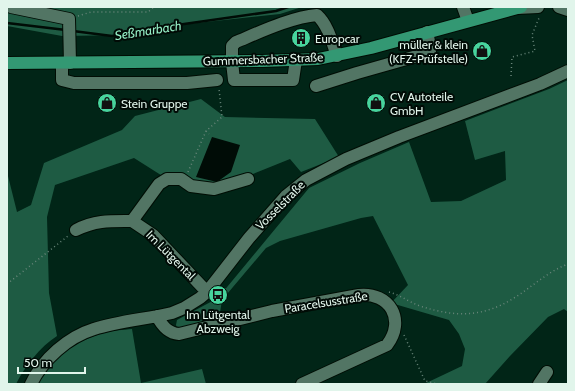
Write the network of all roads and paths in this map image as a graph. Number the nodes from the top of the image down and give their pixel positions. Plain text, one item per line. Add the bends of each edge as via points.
1 (11, 7) edge
2 (154, 7) edge
3 (463, 7) edge
4 (559, 7) edge
5 (519, 8) edge
6 (539, 10) edge
7 (568, 10) edge
8 (69, 19) junction
9 (468, 21) junction
10 (427, 32) junction
11 (337, 56) junction
12 (296, 60) junction
13 (232, 62) junction
14 (7, 63) edge
15 (66, 63) junction
16 (568, 71) edge
17 (511, 76) dead end
18 (218, 80) dead end
19 (316, 86) dead end
20 (222, 117) dead end
21 (206, 131) junction
22 (209, 134) dead end
23 (181, 179) junction
24 (248, 179) dead end
25 (132, 221) junction
26 (76, 230) joint
27 (568, 264) edge
28 (7, 284) edge
29 (207, 292) junction
30 (373, 295) junction
31 (157, 316) junction
32 (404, 335) dead end
33 (547, 372) dead end
34 (31, 384) edge
35 (302, 384) edge
36 (438, 384) edge
37 (538, 384) edge

1 - 8 street
2 - 8 path via 148,12 91,12
3 - 9 street
4 - 7 street
5 - 6 street
5 - 9 main road, Gummersbacher Straße
6 - 17 path via 532,35 535,51 512,57
8 - 15 street
9 - 10 main road, Gummersbacher Straße
10 - 11 main road, Gummersbacher Straße
10 - 19 street via 430,51 424,54
11 - 12 main road, Gummersbacher Straße
11 - 13 street via 323,20 317,14 236,42 232,46
12 - 13 main road, Gummersbacher Straße
12 - 13 street via 293,80 277,81 234,80
13 - 15 main road, Gummersbacher Straße
14 - 15 main road, Gummersbacher Straße
15 - 18 street via 62,80 74,83 187,83
16 - 29 street, Vosselstraße via 346,159 306,180 286,196
20 - 21 path
21 - 22 path
21 - 23 path via 187,174
23 - 24 street via 191,186 214,189
23 - 25 street via 167,179 159,184
25 - 26 street via 88,224
25 - 29 street, Im Lütgental via 153,235
26 - 28 path
27 - 30 path via 550,273 513,299 480,313 452,314 419,305 386,291 380,290
29 - 31 street, Vosselstraße via 184,308
30 - 31 street, Paracelsusstraße via 359,295 272,311 179,334 166,329
30 - 35 street, Paracelsusstraße via 383,300 393,311 396,326 387,345
31 - 34 street, Vosselstraße via 94,329 80,335 53,354
32 - 36 path via 425,381
33 - 37 street

